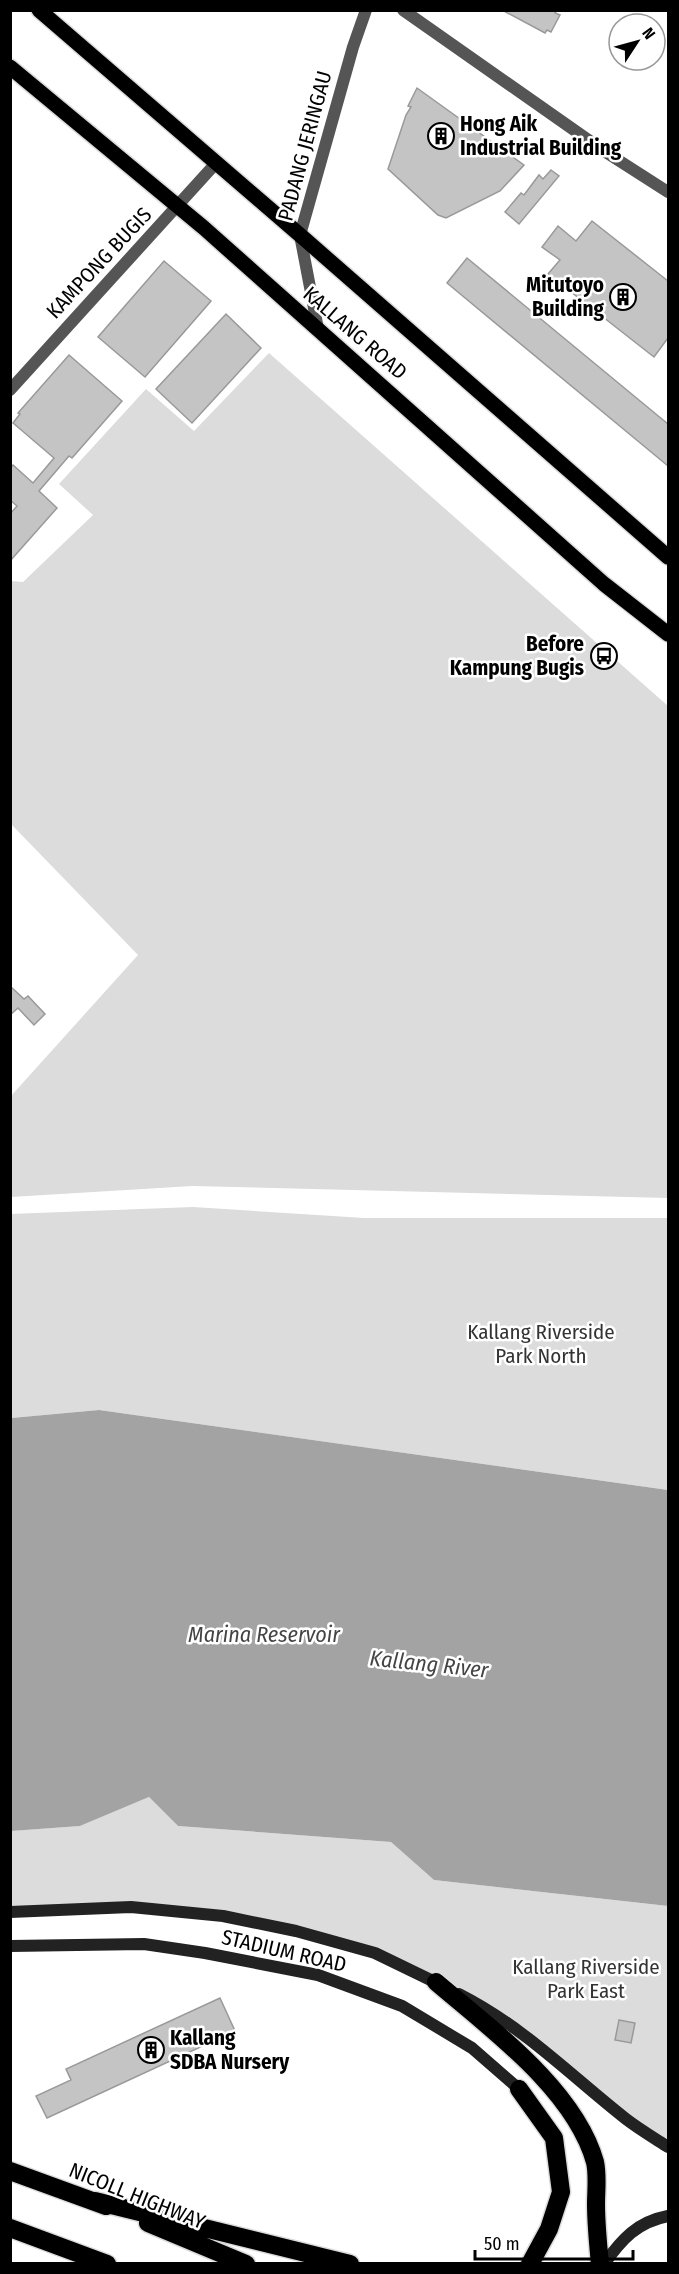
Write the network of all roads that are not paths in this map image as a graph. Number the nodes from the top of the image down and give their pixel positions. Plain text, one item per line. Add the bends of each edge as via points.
1 (39, 10) edge
2 (366, 10) edge
3 (403, 10) edge
4 (10, 67) edge
5 (217, 162) junction
6 (669, 192) edge
7 (178, 206) junction
8 (300, 235) junction
9 (318, 329) junction
10 (10, 390) edge
11 (669, 557) edge
12 (669, 634) edge
13 (10, 1911) edge
14 (10, 1946) edge
15 (436, 1982) junction
16 (519, 2089) joint
17 (669, 2147) edge
18 (10, 2171) edge
19 (95, 2201) junction
20 (669, 2216) edge
21 (10, 2228) edge
22 (107, 2264) edge
23 (246, 2264) edge
24 (350, 2264) edge
25 (530, 2264) edge
26 (602, 2264) edge

1 - 5 main road, KALLANG ROAD
2 - 8 street, PADANG JERINGAU
3 - 6 street via 604,152
4 - 7 main road, KALLANG ROAD
5 - 7 street, KAMPONG BUGIS
5 - 8 main road, KALLANG ROAD
7 - 9 main road, KALLANG ROAD
7 - 10 street, KAMPONG BUGIS
8 - 9 street, PADANG JERINGAU
8 - 11 main road, KALLANG ROAD
9 - 12 main road, KALLANG ROAD via 604,584
13 - 15 street, STADIUM ROAD via 131,1907 223,1916 375,1953
14 - 16 street, STADIUM ROAD via 144,1944 318,1975 402,2006 472,2048
15 - 17 street, STADIUM ROAD via 491,2010 627,2120
15 - 26 highway via 505,2040 579,2122 596,2164 596,2222
16 - 25 highway via 554,2138 561,2192 549,2229
18 - 19 highway, NICOLL HIGHWAY
19 - 23 highway, NICOLL HIGHWAY
19 - 24 highway
20 - 26 street via 645,2223 621,2240
21 - 22 highway

